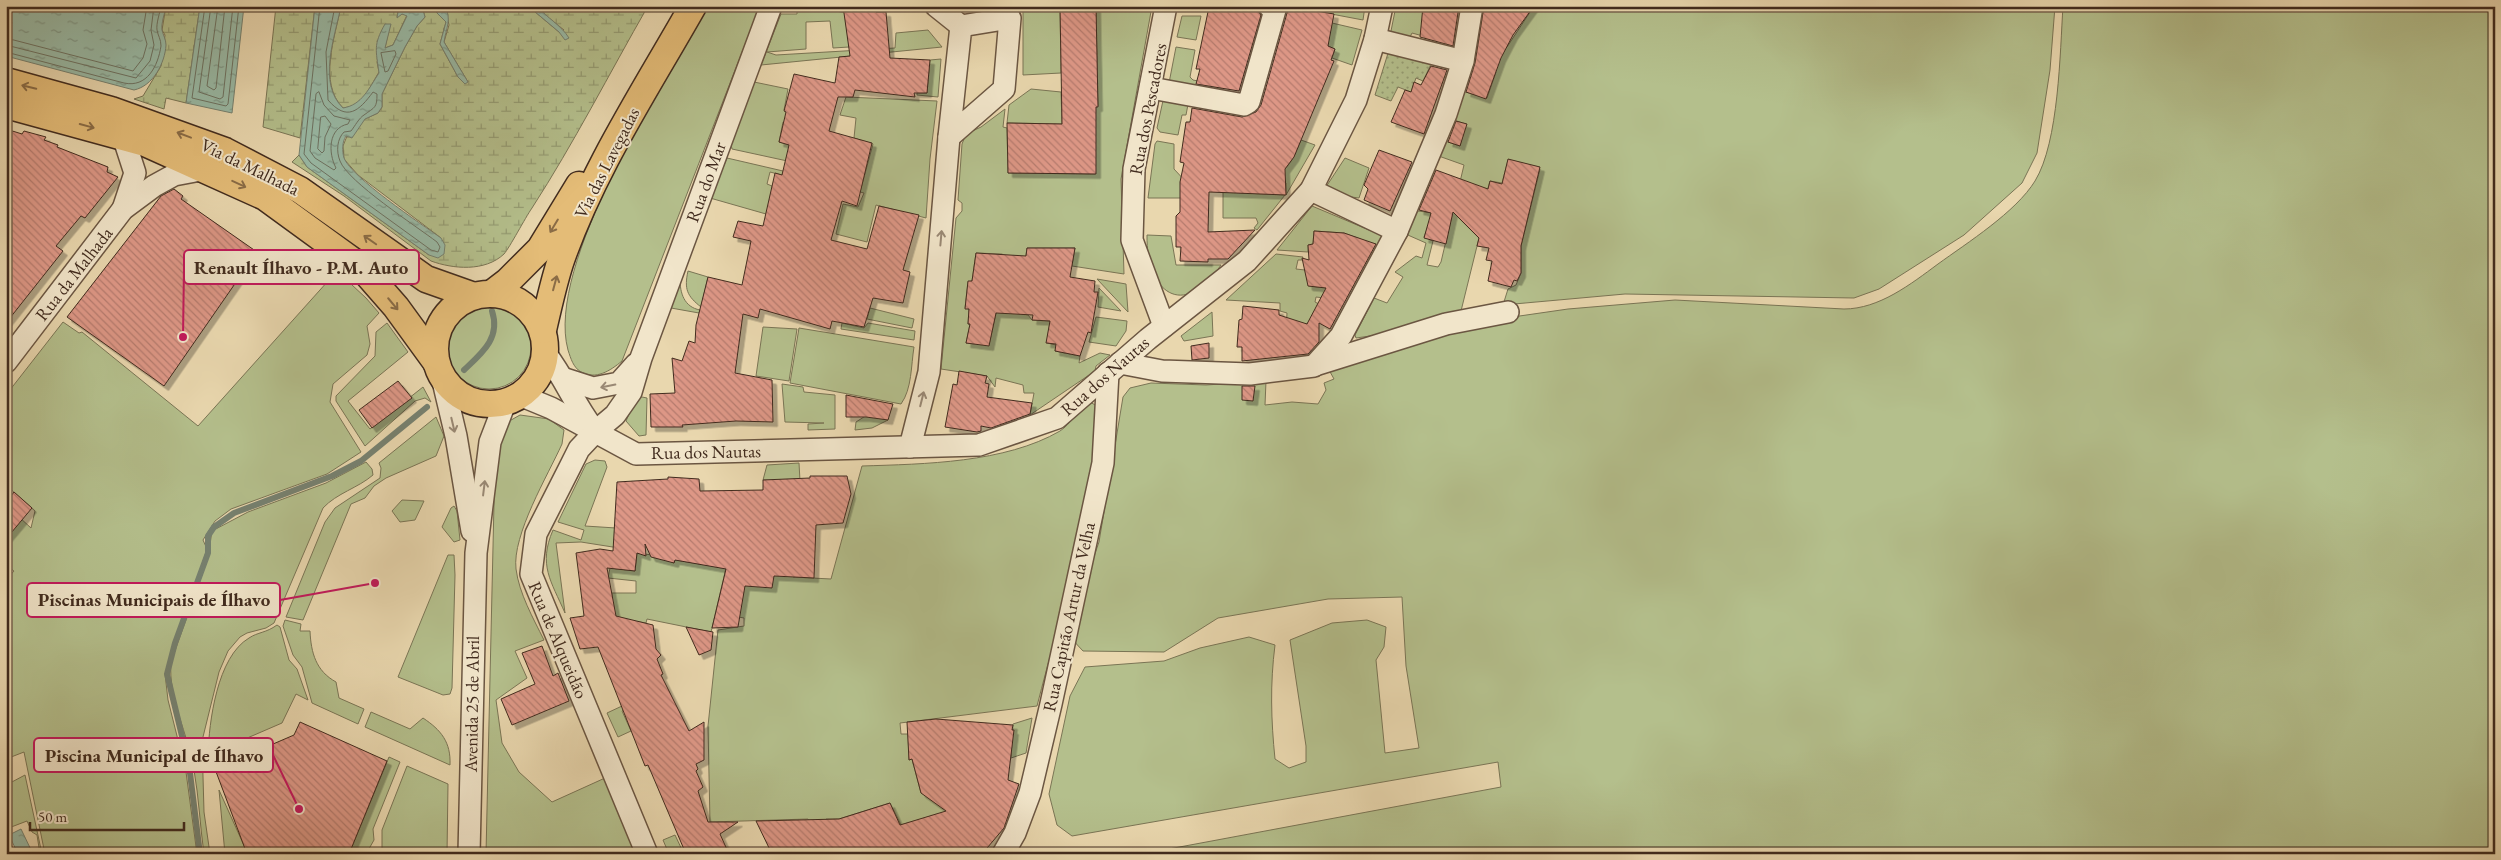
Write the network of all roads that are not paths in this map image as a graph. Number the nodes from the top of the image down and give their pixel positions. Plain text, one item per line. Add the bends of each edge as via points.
1 (680, 6) edge
2 (693, 6) edge
3 (771, 6) edge
4 (936, 6) edge
5 (1166, 6) edge
6 (1269, 6) edge
7 (1382, 6) edge
8 (1472, 6) edge
9 (961, 26) junction
10 (1375, 39) junction
11 (1463, 61) junction
12 (6, 81) edge
13 (1152, 88) junction
14 (6, 105) edge
15 (123, 136) junction
16 (949, 137) junction
17 (206, 169) junction
18 (1311, 190) junction
19 (123, 209) junction
20 (1397, 231) junction
21 (482, 295) junction
22 (1508, 312) dead end
23 (1164, 326) junction
24 (544, 342) junction
25 (641, 358) junction
26 (6, 362) edge
27 (1314, 366) junction
28 (1114, 368) junction
29 (439, 370) junction
30 (565, 379) junction
31 (513, 400) junction
32 (596, 431) junction
33 (910, 447) junction
34 (476, 553) junction
35 (468, 854) edge
36 (647, 854) edge
37 (1003, 854) edge

1 -> 21 main road, Via das Lavegadas via 540,248 508,281
24 -> 2 main road, Via das Lavegadas via 560,263 588,196
3 - 25 street, Rua do Mar
4 - 9 street
5 - 13 street, Rua dos Pescadores
6 - 13 street via 1275,10 1249,102 1244,105
7 - 10 street, Rua dos Nautas
8 - 11 street
9 - 16 street
9 - 16 street via 1010,18 1004,89
10 - 11 street
10 - 18 street, Rua dos Nautas via 1356,100
11 - 20 street via 1446,114
21 -> 12 main road, Via da Malhada via 426,279 300,190 225,151 119,112
13 - 23 street, Rua dos Pescadores via 1134,169 1132,240
14 -> 15 main road, Via da Malhada
15 - 17 main road, Via da Malhada
15 - 19 street via 135,173
33 -> 16 street via 928,372
17 - 19 street via 174,175
17 -> 29 main road, Via da Malhada via 265,197 361,267 396,307
18 - 20 street
18 - 23 street, Rua dos Nautas via 1247,260
19 - 26 street, Rua da Malhada
20 - 27 street via 1341,336
21 - 24 main road via 507,296 522,304 534,315
21 - 29 main road via 459,303 446,315 434,346
22 - 27 street via 1446,324
23 - 28 street, Rua dos Nautas
24 - 30 street
24 - 31 main road via 542,370 534,384
25 -> 30 street via 619,383 593,388
25 - 32 street, Rua do Mar via 630,392 615,414
27 - 28 street via 1250,374
28 - 33 street, Rua dos Nautas via 1057,418 979,445
28 - 37 street, Rua Capitão Artur da Velha via 1103,463 1051,704 1030,793 1016,833
29 - 31 main road via 454,391 469,401 487,405
29 -> 34 street, Avenida 25 de Abril via 456,436
30 - 32 street via 578,408
31 - 32 street, Rua dos Nautas
34 -> 31 street, Avenida 25 de Abril via 490,442
32 - 33 street, Rua dos Nautas via 636,454
32 - 36 street, Rua de Alqueidão via 580,449 536,534 531,574
34 - 35 street, Avenida 25 de Abril

